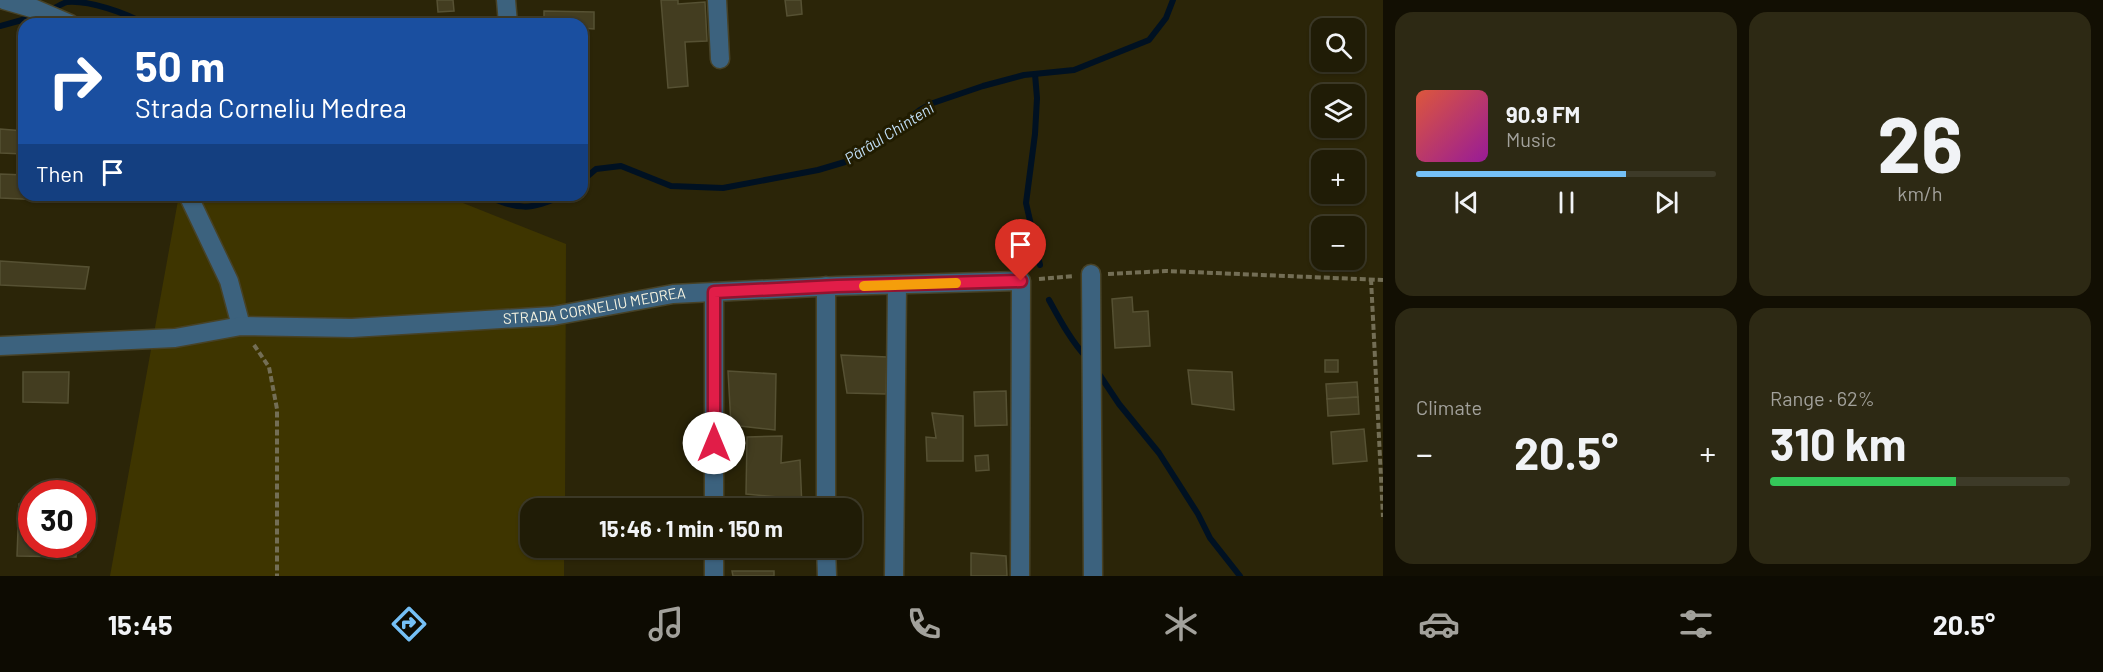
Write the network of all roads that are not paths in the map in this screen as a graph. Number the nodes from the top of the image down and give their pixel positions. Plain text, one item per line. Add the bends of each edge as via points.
1 (4, 0) edge
2 (506, 0) edge
3 (717, 0) edge
4 (58, 18) edge
5 (508, 18) edge
6 (720, 59) dead end
7 (191, 201) edge
8 (1090, 274) road end
9 (897, 285) junction
10 (826, 286) junction
11 (714, 292) junction
12 (241, 326) junction
13 (0, 346) edge
14 (714, 498) edge
15 (826, 498) edge
16 (714, 558) edge
17 (826, 558) edge
18 (714, 576) edge
19 (826, 576) edge
20 (894, 576) edge
21 (1020, 576) edge
22 (1093, 576) edge

1 - 4 street
2 - 5 street
3 - 6 street
7 - 12 street via 229,281
8 - 22 street
9 - 10 street, STRADA CORNELIU MEDREA
9 - 20 street
9 - 21 street, STRADA CORNELIU MEDREA via 1021,281
10 - 11 street, STRADA CORNELIU MEDREA
10 - 15 street
11 - 12 street, STRADA CORNELIU MEDREA via 673,294 553,316 352,328
11 - 14 street
12 - 13 street, STRADA CORNELIU MEDREA via 175,338
16 - 18 street
17 - 19 street

